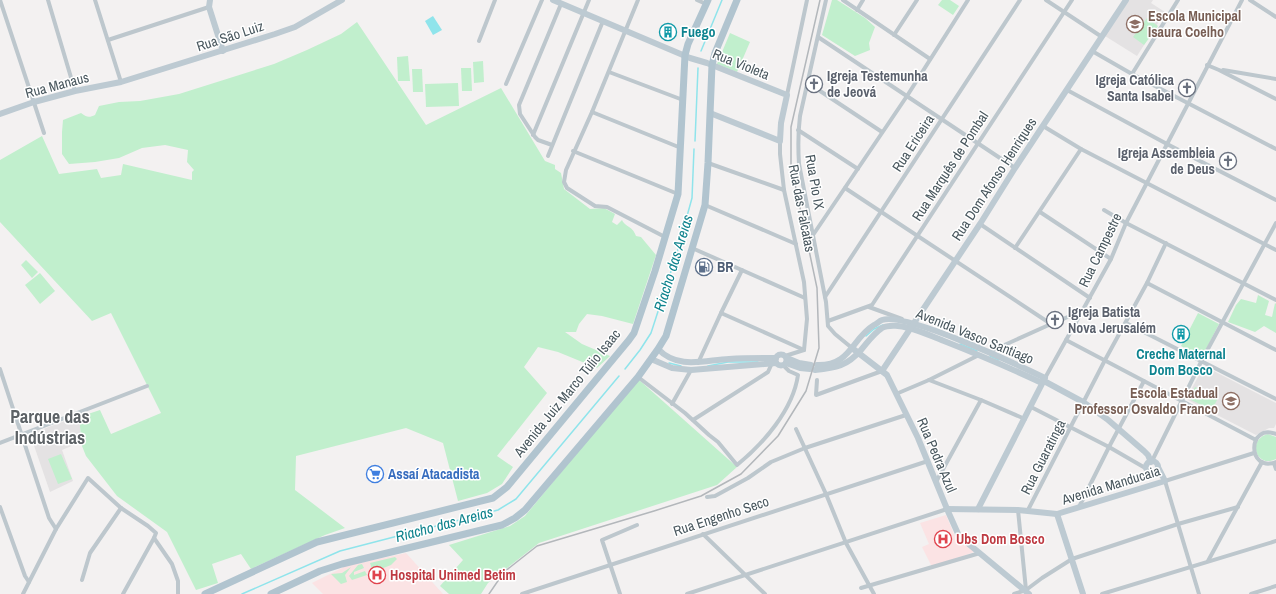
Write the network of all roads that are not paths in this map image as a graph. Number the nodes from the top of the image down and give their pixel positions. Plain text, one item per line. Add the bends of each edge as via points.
1 (0, 0) edge
2 (48, 0) edge
3 (95, 0) edge
4 (210, 0) edge
5 (342, 0) edge
6 (495, 0) edge
7 (542, 0) edge
8 (553, 0) edge
9 (588, 0) edge
10 (638, 0) edge
11 (697, 0) edge
12 (737, 0) edge
13 (807, 0) edge
14 (826, 0) edge
15 (843, 0) edge
16 (864, 0) edge
17 (917, 0) edge
18 (968, 0) edge
19 (1020, 0) edge
20 (1046, 0) edge
21 (1072, 0) edge
22 (1126, 0) edge
23 (1178, 0) edge
24 (1242, 0) edge
25 (1250, 0) edge
26 (707, 2) edge
27 (562, 4) junction
28 (209, 7) junction
29 (857, 10) junction
30 (583, 12) junction
31 (1064, 12) junction
32 (1276, 17) edge
33 (603, 21) junction
34 (625, 30) junction
35 (894, 35) junction
36 (818, 37) junction
37 (1102, 37) junction
38 (108, 40) junction
39 (479, 41) dead end
40 (223, 51) junction
41 (1092, 52) junction
42 (684, 55) junction
43 (930, 59) junction
44 (712, 65) junction
45 (1208, 65) junction
46 (1219, 70) junction
47 (609, 72) junction
48 (1132, 74) junction
49 (1276, 79) edge
50 (122, 82) junction
51 (808, 82) junction
52 (506, 84) dead end
53 (1067, 90) junction
54 (75, 91) junction
55 (787, 95) junction
56 (907, 96) junction
57 (1276, 99) edge
58 (683, 100) junction
59 (34, 102) junction
60 (1189, 103) junction
61 (592, 112) junction
62 (710, 113) junction
63 (0, 114) edge
64 (942, 120) junction
65 (1043, 126) junction
66 (798, 130) junction
67 (882, 132) junction
68 (44, 133) dead end
69 (533, 135) junction
70 (780, 140) junction
71 (978, 144) junction
72 (1167, 144) junction
73 (552, 145) junction
74 (681, 148) junction
75 (1081, 149) junction
76 (1276, 149) edge
77 (574, 151) junction
78 (548, 156) dead end
79 (708, 162) junction
80 (1015, 168) junction
81 (858, 169) junction
82 (1146, 183) junction
83 (845, 188) junction
84 (784, 190) junction
85 (678, 194) junction
86 (1276, 200) edge
87 (705, 205) junction
88 (1104, 210) dead end
89 (882, 212) junction
90 (1040, 212) junction
91 (1276, 222) edge
92 (1126, 223) junction
93 (980, 224) junction
94 (813, 235) junction
95 (918, 236) junction
96 (665, 237) junction
97 (1166, 243) junction
98 (796, 244) junction
99 (1265, 244) junction
100 (692, 248) junction
101 (1015, 248) junction
102 (1276, 250) edge
103 (1110, 259) junction
104 (954, 261) junction
105 (742, 270) junction
106 (1147, 283) junction
107 (1243, 283) junction
108 (805, 298) junction
109 (825, 298) junction
110 (1090, 298) junction
111 (1276, 300) edge
112 (869, 307) junction
113 (1082, 311) junction
114 (882, 312) junction
115 (721, 313) junction
116 (883, 320) junction
117 (828, 321) junction
118 (1222, 321) junction
119 (1126, 323) junction
120 (1051, 324) junction
121 (912, 326) junction
122 (1066, 340) junction
123 (852, 348) junction
124 (658, 350) junction
125 (804, 350) junction
126 (1276, 350) edge
127 (989, 352) junction
128 (858, 353) junction
129 (980, 355) junction
130 (651, 359) junction
131 (1105, 360) junction
132 (1202, 360) junction
133 (775, 361) junction
134 (785, 361) junction
135 (697, 363) junction
136 (813, 367) junction
137 (0, 369) edge
138 (691, 370) junction
139 (882, 371) junction
140 (638, 377) junction
141 (816, 380) dead end
142 (929, 380) junction
143 (1044, 381) junction
144 (1144, 381) junction
145 (147, 386) dead end
146 (896, 394) junction
147 (1276, 399) edge
148 (980, 400) junction
149 (1182, 400) junction
150 (1083, 402) junction
151 (672, 404) junction
152 (1031, 407) junction
153 (906, 415) junction
154 (1024, 419) junction
155 (693, 420) junction
156 (1070, 427) junction
157 (1119, 428) junction
158 (796, 429) dead end
159 (22, 434) junction
160 (1276, 434) edge
161 (1256, 440) junction
162 (0, 443) edge
163 (1109, 447) junction
164 (805, 448) junction
165 (1254, 453) junction
166 (928, 461) junction
167 (1151, 462) junction
168 (1262, 462) junction
169 (1275, 462) edge
170 (1146, 469) junction
171 (1276, 469) edge
172 (1156, 470) junction
173 (1164, 480) junction
174 (936, 482) junction
175 (826, 494) junction
176 (707, 497) dead end
177 (0, 506) edge
178 (1238, 507) junction
179 (121, 508) junction
180 (1079, 508) junction
181 (947, 509) junction
182 (978, 509) junction
183 (1018, 510) junction
184 (1028, 510) junction
185 (1057, 514) junction
186 (1178, 524) junction
187 (637, 525) dead end
188 (56, 529) junction
189 (703, 534) junction
190 (154, 538) junction
191 (1276, 541) edge
192 (846, 543) junction
193 (980, 553) junction
194 (1072, 559) junction
195 (1208, 561) junction
196 (610, 564) junction
197 (1191, 566) junction
198 (745, 576) junction
199 (82, 580) dead end
200 (30, 582) junction
201 (869, 586) junction
202 (1276, 586) edge
203 (861, 588) dead end
204 (1028, 592) edge
205 (24, 594) edge
206 (123, 594) edge
207 (178, 594) edge
208 (205, 594) edge
209 (270, 594) edge
210 (522, 594) edge
211 (620, 594) edge
212 (687, 594) edge
213 (765, 594) edge
214 (874, 594) edge
215 (1014, 594) edge
216 (1083, 594) edge
217 (1102, 594) edge
218 (1199, 594) edge
219 (1251, 594) edge

1 - 59 street
2 - 54 street
3 - 38 street
4 - 28 street
5 - 40 street, Rua São Luiz via 295,27
6 - 39 street
7 - 52 street
8 - 27 street, Rua Violeta
9 - 30 street
10 - 34 street
11 - 26 street
12 - 44 main road
13 - 55 street, Rua das Falcatas
14 - 36 street, Rua Pio IX
15 - 29 street
16 - 29 street
17 - 35 street
18 - 43 street
19 - 64 street, Rua Ericeira
20 - 31 street
21 - 31 street, Rua Marquês de Pombal
22 - 37 street, Rua Dom Afonso Henriques
23 - 48 street
24 - 45 street, Rua Campestre
25 - 32 street
26 - 42 main road, Avenida Juiz Marco Túlio Isaac
27 - 30 street, Rua Violeta
27 - 69 street via 519,105 520,114
28 - 38 street
28 - 40 street
29 - 35 street
30 - 33 street, Rua Violeta
30 - 69 street
31 - 37 street
31 - 71 street, Rua Marquês de Pombal
33 - 34 street, Rua Violeta
33 - 73 street
34 - 42 street, Rua Violeta
34 - 47 street
35 - 43 street
36 - 51 street, Rua Pio IX
36 - 56 street
37 - 41 street, Rua Dom Afonso Henriques
38 - 50 street
40 - 50 street, Rua São Luiz
41 - 48 street
41 - 53 street, Rua Dom Afonso Henriques
42 - 44 street, Rua Violeta
42 - 58 main road, Avenida Juiz Marco Túlio Isaac
43 - 56 street
44 - 55 street, Rua Violeta
44 - 62 main road
45 - 46 street
45 - 60 street, Rua Campestre
46 - 49 street
46 - 57 street
47 - 58 street
47 - 61 street
48 - 60 street
50 - 54 street, Rua Manaus
51 - 66 street, Rua Pio IX
51 - 67 street
53 - 65 street, Rua Dom Afonso Henriques
53 - 72 street
54 - 59 street, Rua Manaus
55 - 70 street, Rua das Falcatas
56 - 64 street
56 - 67 street
58 - 74 main road, Avenida Juiz Marco Túlio Isaac
59 - 63 street, Rua Manaus
59 - 68 street
60 - 72 street, Rua Campestre
60 - 76 street
61 - 74 street
61 - 77 street
62 - 70 street
62 - 79 main road
64 - 71 street
64 - 89 street, Rua Ericeira
65 - 75 street
65 - 80 street, Rua Dom Afonso Henriques
66 - 81 street
66 - 94 street, Rua Pio IX via 800,164
67 - 81 street
69 - 73 street via 538,140
70 - 84 street, Rua das Falcatas
71 - 80 street
71 - 95 street, Rua Marquês de Pombal
72 - 82 street, Rua Campestre
72 - 86 street
73 - 78 street
74 - 85 main road, Avenida Juiz Marco Túlio Isaac
75 - 82 street
75 - 90 street
77 - 85 street
77 - 96 street via 566,170 564,182 567,188 595,206 606,207
79 - 84 street
79 - 87 main road
80 - 93 street, Rua Dom Afonso Henriques
81 - 83 street
82 - 92 street, Rua Campestre
82 - 99 street
83 - 89 street
83 - 94 street
84 - 98 street, Rua das Falcatas
85 - 96 main road, Avenida Juiz Marco Túlio Isaac
87 - 98 street
87 - 100 main road
88 - 92 street
89 - 95 street
89 - 109 street, Rua Ericeira
90 - 101 street
90 - 103 street
91 - 99 street
92 - 97 street
92 - 103 street, Rua Campestre
93 - 101 street
93 - 104 street, Rua Dom Afonso Henriques
94 - 109 street, Rua Pio IX
95 - 104 street
95 - 112 street, Rua Marquês de Pombal
96 - 208 main road, Avenida Juiz Marco Túlio Isaac via 634,333 508,487 493,498 317,542
97 - 106 street, Rua Guaratinga
97 - 107 street
98 - 108 street, Rua das Falcatas
99 - 102 street
99 - 107 street
100 - 105 street
100 - 124 main road via 666,336
101 - 110 street
103 - 110 street, Rua Campestre
104 - 120 street
104 - 121 street, Rua Dom Afonso Henriques
105 - 108 street
105 - 115 street
106 - 118 street
106 - 119 street, Rua Guaratinga
107 - 111 street
107 - 118 street
108 - 125 street, Rua das Falcatas via 807,319
109 - 117 street, Rua Pio IX
110 - 113 street, Rua Campestre
112 - 114 street
112 - 117 street
113 - 120 street
113 - 122 street, Rua Campestre
114 - 116 street
114 - 121 street
115 - 125 street
115 - 135 street
116 - 121 street, Avenida Vasco Santiago
116 - 123 street, Avenida Vasco Santiago via 867,330
117 - 123 street, Rua Pedra Azul via 828,326 835,334
118 - 126 street
118 - 132 street
119 - 131 street, Rua Guaratinga
119 - 132 street
120 - 127 street
121 - 127 street, Avenida Vasco Santiago
121 - 128 street, Avenida Vasco Santiago via 884,327 871,336
121 - 129 street, Avenida Vasco Santiago
121 - 139 street, Rua Dom Afonso Henriques
122 - 131 street
122 - 143 street, Rua Campestre
123 - 128 street, Rua Pedra Azul
123 - 136 street, Avenida Vasco Santiago via 844,357 832,363
124 - 130 main road
124 - 135 street, Avenida Vasco Santiago via 669,358
125 - 134 street
127 - 129 street
127 - 143 street, Avenida Vasco Santiago
128 - 136 street, Avenida Vasco Santiago via 842,366
128 - 139 street, Rua Pedra Azul
129 - 142 street
129 - 143 street, Avenida Vasco Santiago
130 - 138 street, Avenida Vasco Santiago via 672,368
130 - 140 main road
131 - 144 street
131 - 150 street, Rua Guaratinga
132 - 147 street
132 - 149 street
133 - 134 street, Avenida Vasco Santiago via 779,365
133 - 134 street, Avenida Vasco Santiago via 779,355
133 - 135 street, Avenida Vasco Santiago via 728,359
133 - 138 street, Avenida Vasco Santiago
133 - 155 street via 768,372
134 - 136 street, Avenida Vasco Santiago via 800,368
134 - 155 street via 789,371 798,376 785,411 769,433 737,465 718,442
137 - 159 street
138 - 151 street
139 - 141 street via 816,395
139 - 146 street, Rua Pedra Azul via 887,375
140 - 151 street
140 - 209 main road via 525,510 515,518 502,525 342,564
142 - 146 street
142 - 148 street
143 - 150 street, Avenida Vasco Santiago
143 - 152 street, Rua Campestre
144 - 149 street
144 - 157 street
145 - 159 street
146 - 153 street, Rua Pedra Azul
148 - 154 street
148 - 174 street
149 - 161 street
149 - 167 street
150 - 156 street, Rua Guaratinga
150 - 157 street, Avenida Vasco Santiago
151 - 155 street
152 - 154 street, Rua Campestre
152 - 156 street
153 - 164 street
153 - 166 street, Rua Pedra Azul
154 - 182 street, Rua Campestre
156 - 163 street
156 - 184 street, Rua Guaratinga
157 - 163 street
157 - 167 street, Avenida Vasco Santiago via 1148,455
158 - 164 street
159 - 162 street
159 - 188 street via 48,518
160 - 161 street via 1265,433
161 - 165 street
163 - 170 street
163 - 180 street
164 - 175 street
164 - 176 street via 771,462 748,478 715,496
165 - 168 street
165 - 173 street, Avenida Manducaia
166 - 174 street, Rua Pedra Azul
166 - 175 street, Rua Engenho Seco
167 - 170 street via 1147,464
167 - 172 street via 1156,463
168 - 169 street
168 - 178 street
169 - 171 street
170 - 172 street via 1149,472
172 - 173 street
173 - 180 street, Avenida Manducaia
173 - 186 street
174 - 181 street, Rua Pedra Azul
175 - 189 street, Rua Engenho Seco
175 - 192 street
177 - 200 street via 25,576
178 - 186 street
178 - 195 street
179 - 188 street via 88,478
179 - 190 street via 156,533
179 - 199 street via 90,553
180 - 185 street, Avenida Manducaia
181 - 182 street, Avenida Manducaia
181 - 192 street
181 - 193 street, Rua Pedra Azul via 959,536
182 - 183 street, Avenida Manducaia
183 - 184 street, Avenida Manducaia
183 - 204 street
184 - 185 street, Avenida Manducaia
185 - 194 street
186 - 194 street
186 - 197 street
187 - 196 street via 602,540
188 - 200 street
189 - 196 street, Rua Engenho Seco
189 - 198 street
190 - 206 street
190 - 207 street via 172,564 178,582
191 - 195 street
192 - 198 street
192 - 201 street
193 - 201 street
193 - 204 street, Rua Pedra Azul
194 - 204 street via 1042,578
194 - 216 street
195 - 197 street
196 - 210 street, Rua Engenho Seco
196 - 211 street
197 - 217 street
197 - 218 street
198 - 212 street
198 - 213 street
200 - 205 street
201 - 203 street
201 - 214 street
202 - 219 street
204 - 215 street

